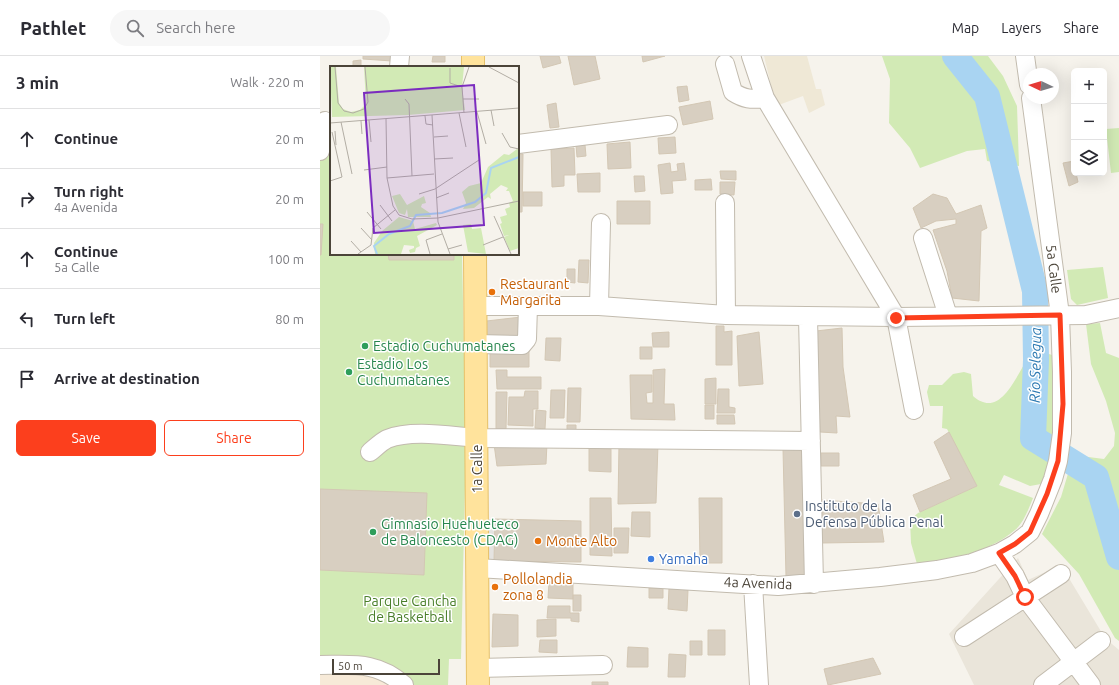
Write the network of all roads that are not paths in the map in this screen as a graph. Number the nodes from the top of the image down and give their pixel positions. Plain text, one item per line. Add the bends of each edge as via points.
1 (400, 56) edge
2 (472, 56) edge
3 (751, 56) edge
4 (1025, 56) edge
5 (725, 64) dead end
6 (399, 66) edge
7 (473, 66) edge
8 (1027, 68) edge
9 (764, 98) junction
10 (1032, 104) edge
11 (325, 121) edge
12 (668, 125) dead end
13 (519, 144) edge
14 (320, 151) edge
15 (725, 203) dead end
16 (601, 223) dead end
17 (923, 238) dead end
18 (475, 255) edge
19 (475, 306) junction
20 (528, 306) junction
21 (599, 306) junction
22 (1119, 308) edge
23 (726, 315) junction
24 (1060, 315) junction
25 (948, 316) junction
26 (808, 317) junction
27 (896, 318) junction
28 (477, 344) junction
29 (914, 410) dead end
30 (477, 438) junction
31 (811, 441) junction
32 (370, 452) dead end
33 (1030, 532) joint
34 (999, 553) junction
35 (477, 568) junction
36 (1061, 574) dead end
37 (753, 584) junction
38 (814, 584) junction
39 (1025, 597) junction
40 (964, 637) dead end
41 (1101, 641) dead end
42 (1074, 663) junction
43 (320, 665) edge
44 (603, 665) dead end
45 (478, 676) edge
46 (404, 685) edge
47 (759, 685) edge
48 (1043, 685) edge
49 (1091, 685) edge

1 - 6 street
2 - 7 main road
3 - 9 street
4 - 8 street
5 - 9 street via 733,92 751,100
9 - 27 street
10 - 24 street, 5a Calle
11 - 14 street
12 - 13 street
15 - 23 street
16 - 21 street
17 - 25 street
18 - 19 main road, 1a Calle
19 - 20 street
19 - 28 main road, 1a Calle
20 - 21 street
20 - 28 street via 527,339 522,345
21 - 23 street
22 - 24 street via 1086,314
23 - 26 street
24 - 25 street
24 - 33 street, 5a Calle via 1062,433 1058,461
25 - 27 street
26 - 27 street
26 - 31 street
27 - 29 street
28 - 30 main road, 1a Calle
30 - 31 street
30 - 32 street via 402,434 385,440
30 - 35 main road, 1a Calle
31 - 38 street
33 - 34 street, 4a Avenida
34 - 38 street, 4a Avenida via 972,564 937,570
34 - 39 street via 1015,576
35 - 37 street, 4a Avenida
35 - 45 main road, 1a Calle
36 - 39 street
37 - 38 street, 4a Avenida
37 - 47 street
39 - 40 street
39 - 42 street
41 - 42 street
42 - 48 street
42 - 49 street
43 - 46 street via 374,667 387,672
44 - 45 street

